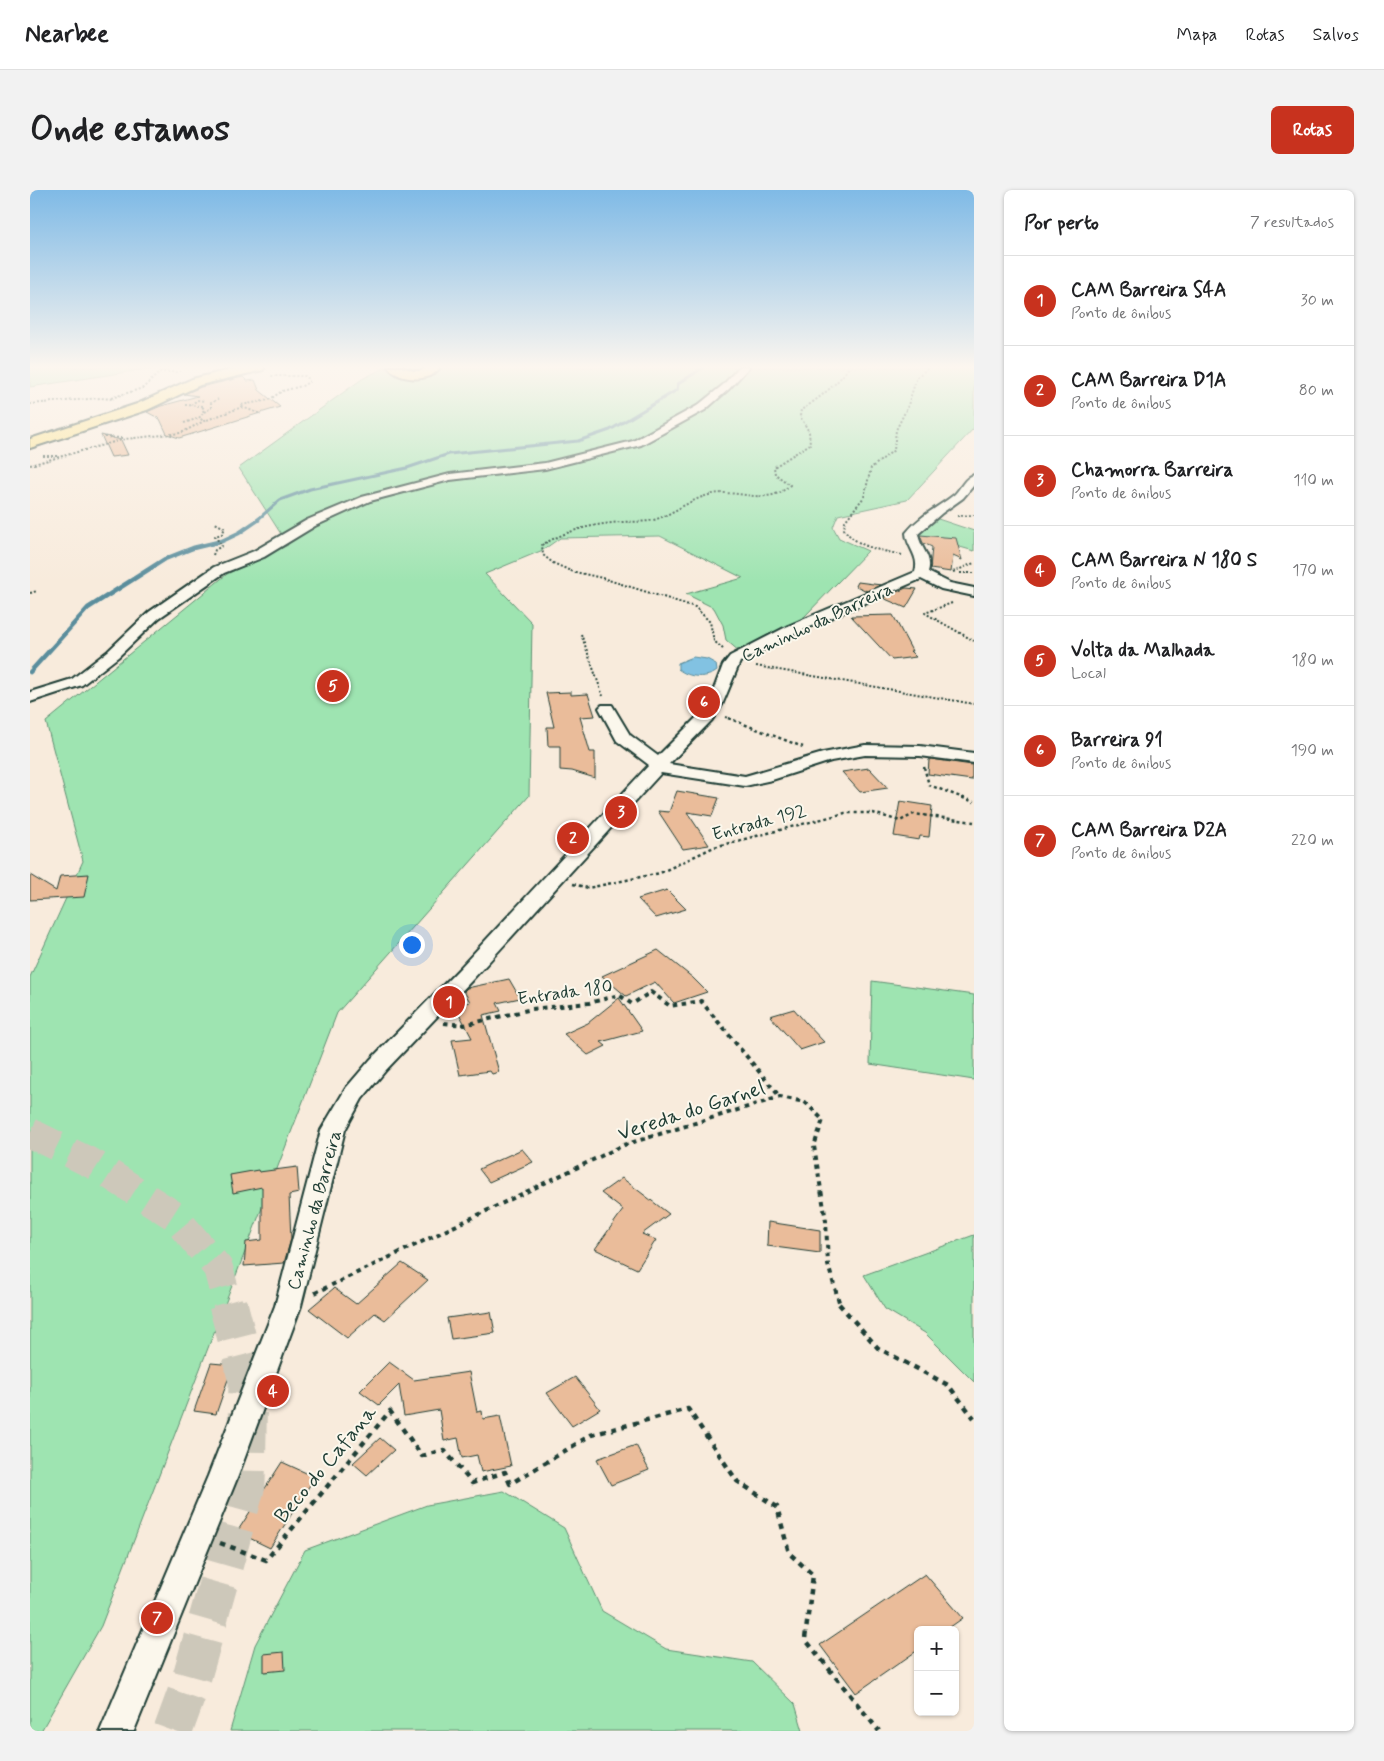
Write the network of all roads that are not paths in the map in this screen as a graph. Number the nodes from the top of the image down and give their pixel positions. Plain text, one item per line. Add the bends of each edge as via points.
1 (45, 439) edge
2 (644, 439) edge
3 (30, 444) edge
4 (974, 478) edge
5 (921, 574) junction
6 (974, 592) edge
7 (30, 697) edge
8 (607, 708) road end
9 (974, 758) edge
10 (658, 766) junction
11 (117, 1731) edge

1 - 3 main road
2 - 7 street via 545,466 441,479 366,499 311,523 259,554 219,570 154,615 113,654 77,682
4 - 5 street via 959,496 912,533 923,555
5 - 6 street via 946,586
5 - 10 street, Caminho da Barreira via 793,629 734,660 711,711
8 - 10 street via 623,738
9 - 10 street via 918,750 853,751 745,781
10 - 11 street, Caminho da Barreira via 378,1065 354,1094 333,1130 288,1306

